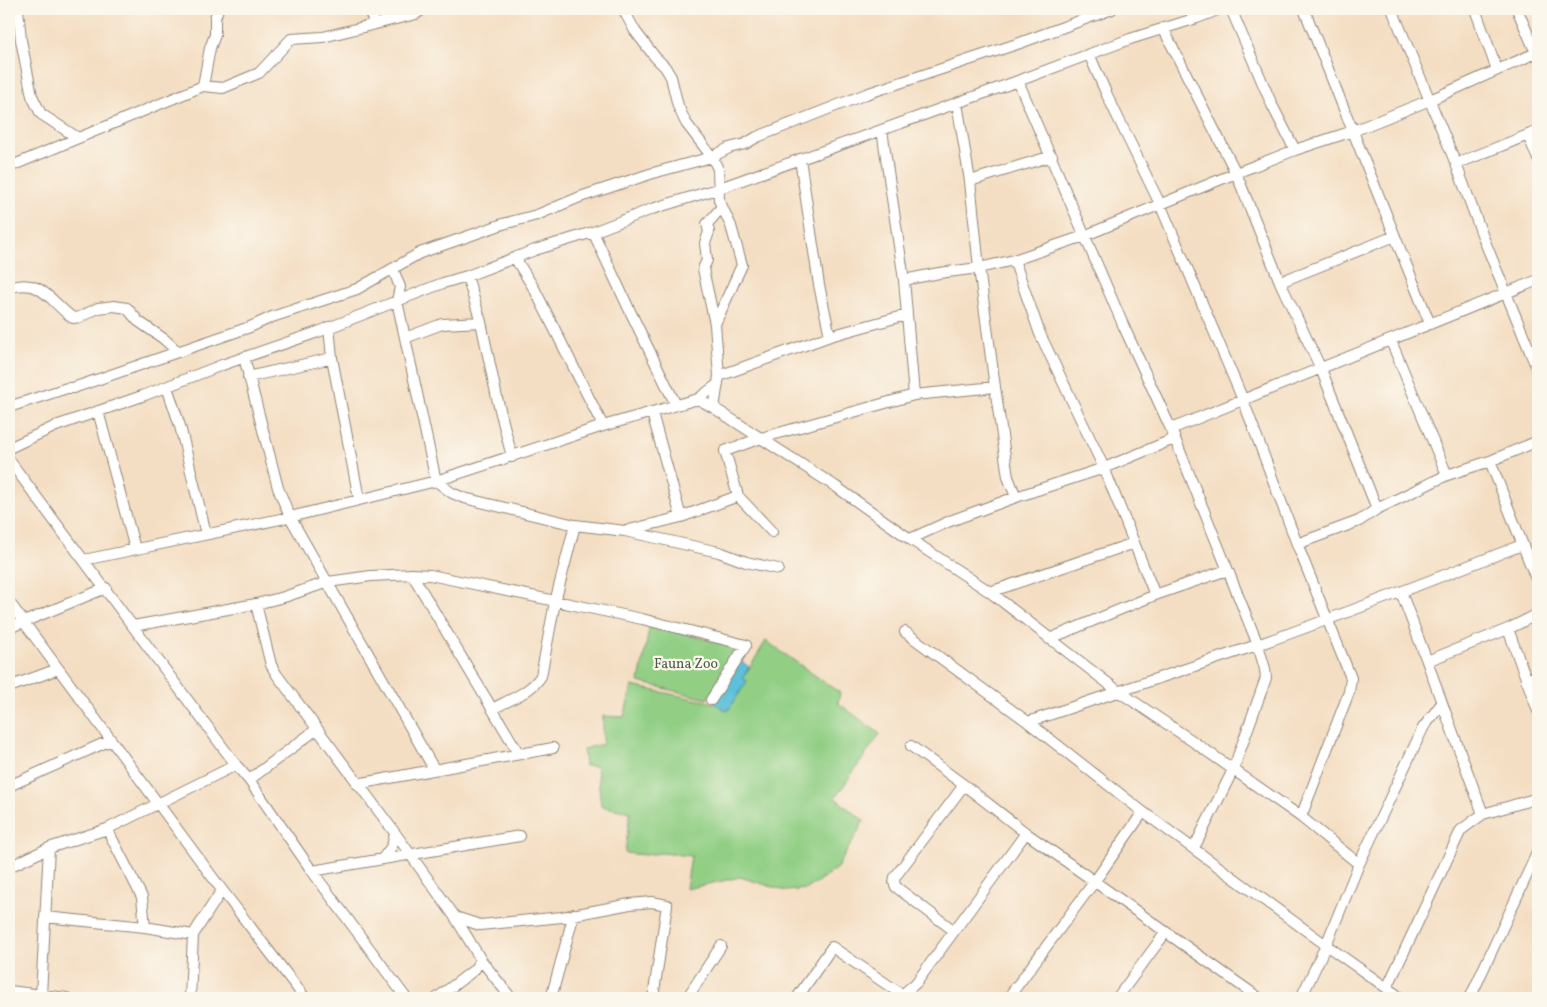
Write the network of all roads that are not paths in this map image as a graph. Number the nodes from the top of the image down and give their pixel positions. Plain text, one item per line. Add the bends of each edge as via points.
1 (18, 9) edge
2 (218, 9) edge
3 (368, 9) edge
4 (423, 9) edge
5 (623, 9) edge
6 (1112, 9) edge
7 (1220, 9) edge
8 (1231, 9) edge
9 (1304, 9) edge
10 (1392, 9) edge
11 (1475, 9) edge
12 (1517, 9) edge
13 (375, 24) junction
14 (1163, 28) junction
15 (1537, 52) edge
16 (1089, 54) junction
17 (1497, 70) junction
18 (1018, 81) junction
19 (204, 86) junction
20 (1430, 100) junction
21 (957, 103) junction
22 (882, 130) junction
23 (1353, 131) junction
24 (1533, 133) edge
25 (78, 138) junction
26 (1296, 150) junction
27 (1052, 156) junction
28 (712, 157) junction
29 (1538, 159) edge
30 (800, 160) junction
31 (1456, 164) junction
32 (9, 167) edge
33 (1236, 173) junction
34 (970, 181) junction
35 (717, 189) junction
36 (1160, 204) junction
37 (721, 208) junction
38 (593, 232) junction
39 (1084, 236) junction
40 (1395, 236) junction
41 (515, 258) junction
42 (1014, 260) junction
43 (979, 268) junction
44 (393, 269) junction
45 (467, 276) junction
46 (904, 280) junction
47 (1538, 280) edge
48 (1280, 282) junction
49 (9, 288) edge
50 (1508, 293) junction
51 (397, 301) junction
52 (906, 315) junction
53 (482, 322) junction
54 (715, 324) junction
55 (1430, 324) junction
56 (329, 327) junction
57 (830, 336) junction
58 (405, 338) junction
59 (1391, 340) junction
60 (177, 352) junction
61 (244, 358) junction
62 (332, 358) junction
63 (1321, 369) junction
64 (1538, 371) edge
65 (248, 377) junction
66 (718, 380) junction
67 (167, 387) junction
68 (994, 387) junction
69 (914, 395) junction
70 (698, 399) junction
71 (1243, 400) junction
72 (676, 405) junction
73 (9, 407) edge
74 (714, 408) junction
75 (98, 411) junction
76 (652, 413) junction
77 (603, 426) junction
78 (1173, 434) junction
79 (761, 438) junction
80 (1538, 440) edge
81 (9, 448) edge
82 (512, 457) junction
83 (9, 460) edge
84 (1490, 461) junction
85 (1104, 468) junction
86 (1447, 475) junction
87 (436, 481) junction
88 (738, 496) junction
89 (1016, 497) junction
90 (359, 499) junction
91 (1377, 509) junction
92 (290, 517) junction
93 (681, 517) junction
94 (575, 525) junction
95 (625, 531) junction
96 (772, 532) dead end
97 (206, 534) junction
98 (910, 539) junction
99 (1134, 543) junction
100 (1297, 544) junction
101 (1522, 544) junction
102 (135, 549) junction
103 (84, 560) junction
104 (778, 569) dead end
105 (1227, 570) junction
106 (412, 574) junction
107 (328, 582) junction
108 (1538, 584) edge
109 (106, 588) junction
110 (990, 592) junction
111 (1401, 592) junction
112 (1155, 595) junction
113 (9, 602) edge
114 (555, 602) junction
115 (256, 604) junction
116 (1538, 614) edge
117 (1327, 619) junction
118 (23, 623) junction
119 (134, 626) junction
120 (9, 628) edge
121 (1508, 629) junction
122 (905, 632) dead end
123 (1049, 639) junction
124 (1258, 645) junction
125 (1427, 661) junction
126 (58, 670) junction
127 (1538, 676) edge
128 (1526, 680) junction
129 (9, 687) edge
130 (1118, 691) junction
131 (711, 700) dead end
132 (1442, 703) junction
133 (492, 709) junction
134 (1538, 711) edge
135 (1028, 722) junction
136 (317, 729) junction
137 (111, 740) junction
138 (911, 746) dead end
139 (553, 748) dead end
140 (518, 754) junction
141 (236, 765) junction
142 (434, 769) junction
143 (1233, 770) junction
144 (249, 780) junction
145 (357, 784) junction
146 (964, 785) junction
147 (9, 786) edge
148 (1538, 798) edge
149 (158, 804) junction
150 (1143, 812) junction
151 (1483, 814) junction
152 (1301, 817) junction
153 (107, 828) junction
154 (395, 833) junction
155 (1026, 833) junction
156 (520, 836) dead end
157 (49, 848) junction
158 (1194, 848) junction
159 (1538, 851) edge
160 (409, 854) junction
161 (383, 858) junction
162 (1359, 864) junction
163 (9, 867) edge
164 (312, 871) junction
165 (1095, 882) junction
166 (222, 890) junction
167 (574, 914) junction
168 (45, 916) junction
169 (455, 918) junction
170 (145, 927) junction
171 (953, 930) junction
172 (1166, 932) junction
173 (192, 934) junction
174 (1326, 945) junction
175 (721, 946) dead end
176 (481, 960) junction
177 (1387, 988) junction
178 (9, 991) edge
179 (41, 995) junction
180 (902, 997) edge
181 (67, 998) edge
182 (190, 998) edge
183 (305, 998) edge
184 (406, 998) edge
185 (437, 998) edge
186 (511, 998) edge
187 (551, 998) edge
188 (654, 998) edge
189 (686, 998) edge
190 (797, 998) edge
191 (1008, 998) edge
192 (1118, 998) edge
193 (1258, 998) edge
194 (1301, 998) edge
195 (1402, 998) edge
196 (1470, 998) edge

1 - 25 street via 32,96 41,114
2 - 19 street
3 - 13 street
4 - 13 street via 416,14
5 - 28 street via 635,31 665,67 686,123
6 - 28 street via 850,100
7 - 14 street
8 - 26 street via 1272,105
9 - 23 street
10 - 20 street
11 - 17 street
12 - 15 street
13 - 19 street via 324,37 291,39 259,73 223,88
14 - 16 street
14 - 33 street
15 - 17 street
16 - 18 street
16 - 36 street
17 - 20 street
18 - 21 street
18 - 27 street
19 - 25 street
20 - 23 street
20 - 31 street
21 - 22 street
21 - 34 street
22 - 30 street
22 - 46 street
23 - 26 street
23 - 40 street
24 - 29 street
24 - 31 street
25 - 32 street
26 - 33 street
27 - 34 street
27 - 39 street
28 - 35 street via 718,169
28 - 44 street via 653,173 420,253
30 - 35 street
30 - 57 street
31 - 50 street
33 - 36 street
33 - 48 street
34 - 43 street
35 - 37 street
35 - 38 street
36 - 39 street
36 - 71 street
37 - 54 street via 707,224 704,243 707,260 703,269
37 - 54 street via 731,226 742,265
38 - 41 street
38 - 72 street
39 - 42 street
39 - 78 street
40 - 48 street
40 - 55 street
41 - 45 street
41 - 77 street via 535,290
42 - 43 street
42 - 85 street via 1050,358
43 - 46 street
43 - 68 street
44 - 51 street via 400,287
44 - 60 street via 357,290
45 - 51 street
45 - 53 street
46 - 52 street
47 - 50 street
48 - 63 street
49 - 60 street via 19,284 34,286 44,291 72,318 98,308 127,308
50 - 55 street
50 - 64 street
51 - 56 street
51 - 58 street
52 - 57 street
52 - 69 street
53 - 58 street via 442,324
53 - 82 street
54 - 66 street
55 - 59 street
56 - 61 street
56 - 62 street
57 - 66 street
58 - 87 street
59 - 63 street
59 - 86 street
60 - 73 street
61 - 65 street
61 - 67 street
62 - 65 street
62 - 90 street
63 - 71 street
63 - 91 street
65 - 92 street via 278,488
66 - 70 street
66 - 74 street
67 - 75 street
67 - 97 street via 180,426
68 - 69 street
68 - 89 street via 1008,477
69 - 79 street
70 - 72 street
70 - 74 street
71 - 78 street
71 - 100 street
72 - 76 street
74 - 79 street
75 - 81 street
75 - 102 street
76 - 77 street
76 - 93 street
77 - 82 street
78 - 85 street
78 - 105 street
79 - 88 street via 725,451
79 - 98 street
80 - 84 street
82 - 87 street
83 - 103 street
84 - 86 street
84 - 101 street
85 - 89 street
85 - 99 street
86 - 91 street
87 - 90 street
87 - 94 street via 464,498
88 - 93 street
88 - 96 street
89 - 98 street
90 - 92 street
91 - 100 street via 1359,521
92 - 97 street
92 - 107 street
93 - 95 street
94 - 95 street
94 - 114 street
95 - 104 street
97 - 102 street
98 - 110 street
99 - 110 street
99 - 112 street
100 - 117 street
101 - 108 street
101 - 111 street
102 - 103 street
103 - 109 street
105 - 112 street
105 - 124 street
106 - 107 street
106 - 114 street via 449,578
106 - 133 street
107 - 115 street
107 - 142 street
109 - 118 street
109 - 119 street
110 - 123 street
111 - 117 street
111 - 125 street
112 - 123 street
113 - 118 street
114 - 131 street via 746,645
114 - 133 street via 537,683
115 - 119 street
115 - 136 street via 272,665
116 - 121 street
117 - 124 street
117 - 152 street via 1351,678 1350,692
118 - 120 street
118 - 126 street
119 - 141 street
121 - 125 street
121 - 128 street
122 - 135 street
123 - 130 street
124 - 130 street
124 - 143 street via 1266,678
125 - 132 street
126 - 129 street
126 - 137 street
127 - 128 street
128 - 134 street
130 - 135 street
130 - 143 street
132 - 151 street
132 - 162 street via 1424,728
133 - 140 street
135 - 150 street
136 - 144 street
136 - 145 street
137 - 147 street
137 - 149 street
138 - 146 street
139 - 140 street
140 - 142 street
141 - 144 street
141 - 149 street
142 - 145 street
143 - 152 street
143 - 158 street
144 - 164 street
145 - 154 street
146 - 155 street
146 - 171 street via 894,882 896,887
148 - 151 street
149 - 153 street
149 - 166 street
150 - 158 street
150 - 165 street
151 - 177 street via 1461,830
152 - 162 street
153 - 157 street
153 - 170 street via 142,897
154 - 160 street
154 - 161 street via 392,846
155 - 165 street
155 - 171 street
156 - 160 street
157 - 163 street
157 - 168 street
158 - 174 street
159 - 196 street
160 - 161 street
160 - 169 street
161 - 164 street
162 - 174 street
164 - 184 street
165 - 172 street
165 - 191 street
166 - 173 street
166 - 183 street
167 - 169 street via 480,925
167 - 187 street
167 - 188 street via 644,902 666,905
168 - 170 street
168 - 179 street
169 - 176 street
170 - 173 street
171 - 180 street via 916,983
172 - 192 street
172 - 193 street
173 - 182 street
174 - 177 street
174 - 194 street
175 - 189 street
176 - 185 street via 474,970
176 - 186 street
177 - 195 street
178 - 179 street
179 - 181 street
180 - 190 street via 832,947

